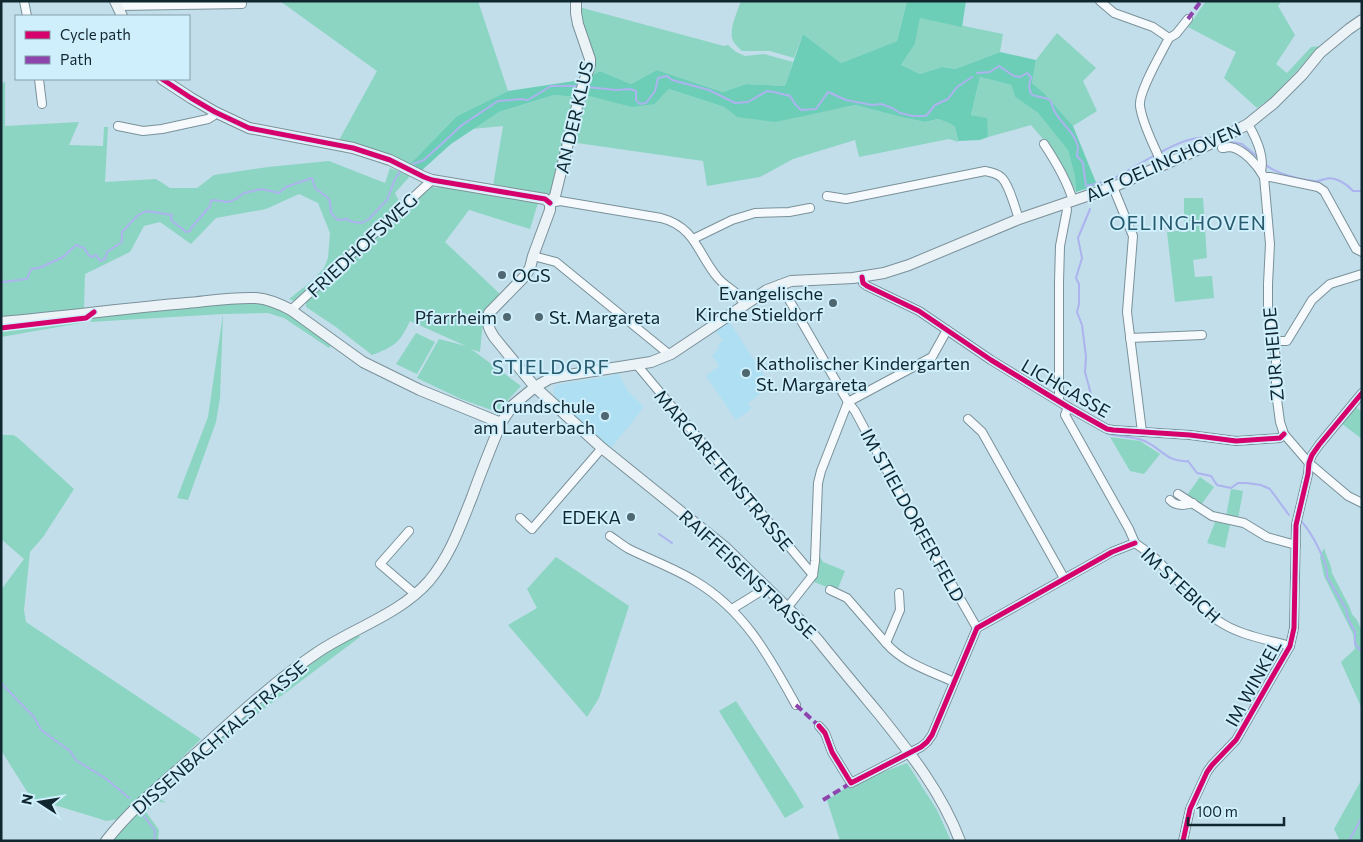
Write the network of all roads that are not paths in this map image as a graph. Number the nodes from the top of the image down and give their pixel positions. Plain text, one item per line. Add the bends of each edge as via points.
1 (24, 1) edge
2 (576, 1) edge
3 (1100, 1) edge
4 (244, 2) edge
5 (180, 3) edge
6 (118, 8) edge
7 (27, 15) edge
8 (1188, 19) dead end
9 (1362, 20) edge
10 (1169, 38) junction
11 (39, 80) edge
12 (164, 80) edge
13 (42, 104) dead end
14 (215, 112) junction
15 (1248, 124) junction
16 (118, 126) dead end
17 (1044, 144) dead end
18 (1217, 145) junction
19 (1159, 159) junction
20 (1262, 171) junction
21 (432, 180) junction
22 (1113, 187) junction
23 (827, 196) dead end
24 (1069, 202) junction
25 (550, 203) junction
26 (810, 208) dead end
27 (1019, 219) junction
28 (693, 239) junction
29 (1362, 252) edge
30 (533, 256) junction
31 (1362, 274) edge
32 (862, 277) junction
33 (780, 284) junction
34 (745, 305) junction
35 (291, 310) junction
36 (1, 322) edge
37 (947, 330) junction
38 (1202, 335) dead end
39 (1130, 338) junction
40 (1274, 341) junction
41 (670, 355) junction
42 (637, 365) junction
43 (535, 387) junction
44 (1362, 393) edge
45 (1059, 401) junction
46 (848, 402) junction
47 (1068, 407) junction
48 (968, 419) dead end
49 (501, 422) junction
50 (1142, 432) junction
51 (1284, 434) junction
52 (602, 448) junction
53 (1309, 463) junction
54 (1178, 494) dead end
55 (1170, 500) dead end
56 (1193, 503) junction
57 (1362, 503) edge
58 (520, 518) dead end
59 (408, 531) dead end
60 (610, 536) dead end
61 (1135, 543) junction
62 (1296, 545) junction
63 (813, 575) junction
64 (1064, 578) junction
65 (766, 588) junction
66 (830, 590) dead end
67 (899, 593) dead end
68 (415, 594) junction
69 (787, 608) junction
70 (732, 609) junction
71 (977, 628) junction
72 (886, 643) junction
73 (1290, 646) junction
74 (954, 682) junction
75 (796, 705) dead end
76 (819, 726) dead end
77 (910, 753) junction
78 (106, 841) edge
79 (960, 841) edge
80 (1184, 841) edge

1 - 7 street
2 - 25 main road, AN DER KLUS via 578,24 590,65 555,196
3 - 10 street via 1114,13 1153,26
4 - 5 street
5 - 6 street
8 - 10 street
9 - 15 main road, ALT OELINGHOVEN via 1320,54 1274,103
10 - 19 street via 1140,100
11 - 13 street
12 - 14 main road
14 - 16 street via 208,119 143,132
14 - 21 main road via 249,128 332,144 390,160
15 - 18 main road, ALT OELINGHOVEN
15 - 20 street, ZUR HEIDE via 1260,153
17 - 24 street via 1070,191
18 - 19 main road, ALT OELINGHOVEN
18 - 20 street via 1241,152
19 - 22 main road, ALT OELINGHOVEN
20 - 29 street via 1270,177 1324,191 1356,249
20 - 40 street, ZUR HEIDE via 1270,244 1268,309
21 - 25 main road via 545,199
21 - 35 street, FRIEDHOFSWEG
22 - 24 main road, ALT OELINGHOVEN
22 - 39 street via 1133,236 1126,312
23 - 27 street via 846,200 978,172 993,172 1005,181
24 - 27 main road, ALT OELINGHOVEN
24 - 45 street via 1060,246
25 - 28 street via 560,201 662,218 677,224
25 - 30 main road, AN DER KLUS
26 - 28 street via 755,212
27 - 32 main road, ALT OELINGHOVEN via 909,265
28 - 34 street via 711,269
30 - 41 street via 556,262
30 - 43 main road, RAIFFEISENSTRASSE via 525,276 489,313 488,319 489,328 498,342
31 - 40 street via 1330,284 1312,300 1287,341
32 - 33 main road, ALT OELINGHOVEN
32 - 37 street, LICHGASSE via 867,286 919,311
33 - 34 main road, DISSENBACHTALSTRASSE
33 - 46 street, IM STIELDORFER FELD
34 - 41 main road, DISSENBACHTALSTRASSE
35 - 36 main road via 256,298
35 - 49 main road via 363,362 420,390
37 - 45 street, LICHGASSE
37 - 46 street via 932,357
38 - 39 street
39 - 50 street
40 - 51 street, ZUR HEIDE via 1276,392
41 - 42 main road, DISSENBACHTALSTRASSE
42 - 43 main road, DISSENBACHTALSTRASSE via 562,376
42 - 63 street, MARGARETENSTRASSE
43 - 49 main road, DISSENBACHTALSTRASSE via 513,405
43 - 52 main road, RAIFFEISENSTRASSE
44 - 53 street via 1319,445
45 - 47 street, LICHGASSE
46 - 63 street via 820,470
46 - 71 street, IM STIELDORFER FELD
47 - 50 street, LICHGASSE via 1107,429
47 - 61 street, IM STEBICH via 1065,415
48 - 64 street via 982,432
49 - 68 main road, DISSENBACHTALSTRASSE via 454,542 440,566
50 - 51 street, LICHGASSE via 1236,441 1280,438
51 - 53 street, ZUR HEIDE
52 - 58 street via 532,529
52 - 65 main road, RAIFFEISENSTRASSE via 726,548
53 - 57 street, ZUR HEIDE via 1348,496
53 - 62 street, IM WINKEL via 1296,525
54 - 56 street
55 - 56 street via 1180,505
56 - 62 street via 1212,516 1244,523 1267,537
59 - 68 street via 380,564
60 - 70 street via 696,582
61 - 64 street
61 - 73 street, IM STEBICH via 1226,626
62 - 73 street, IM WINKEL via 1294,628
63 - 69 street
64 - 71 street
65 - 69 main road, RAIFFEISENSTRASSE
65 - 70 street
66 - 72 street via 847,598
67 - 72 street via 900,610
68 - 78 main road, DISSENBACHTALSTRASSE via 318,652 282,679 156,790
69 - 77 main road, RAIFFEISENSTRASSE via 818,640
70 - 75 street via 757,638
71 - 74 street
72 - 74 street via 906,660
73 - 80 street, IM WINKEL via 1236,740 1207,772 1190,809
74 - 77 street via 932,735
76 - 77 street via 851,783
77 - 79 main road, RAIFFEISENSTRASSE via 934,786

